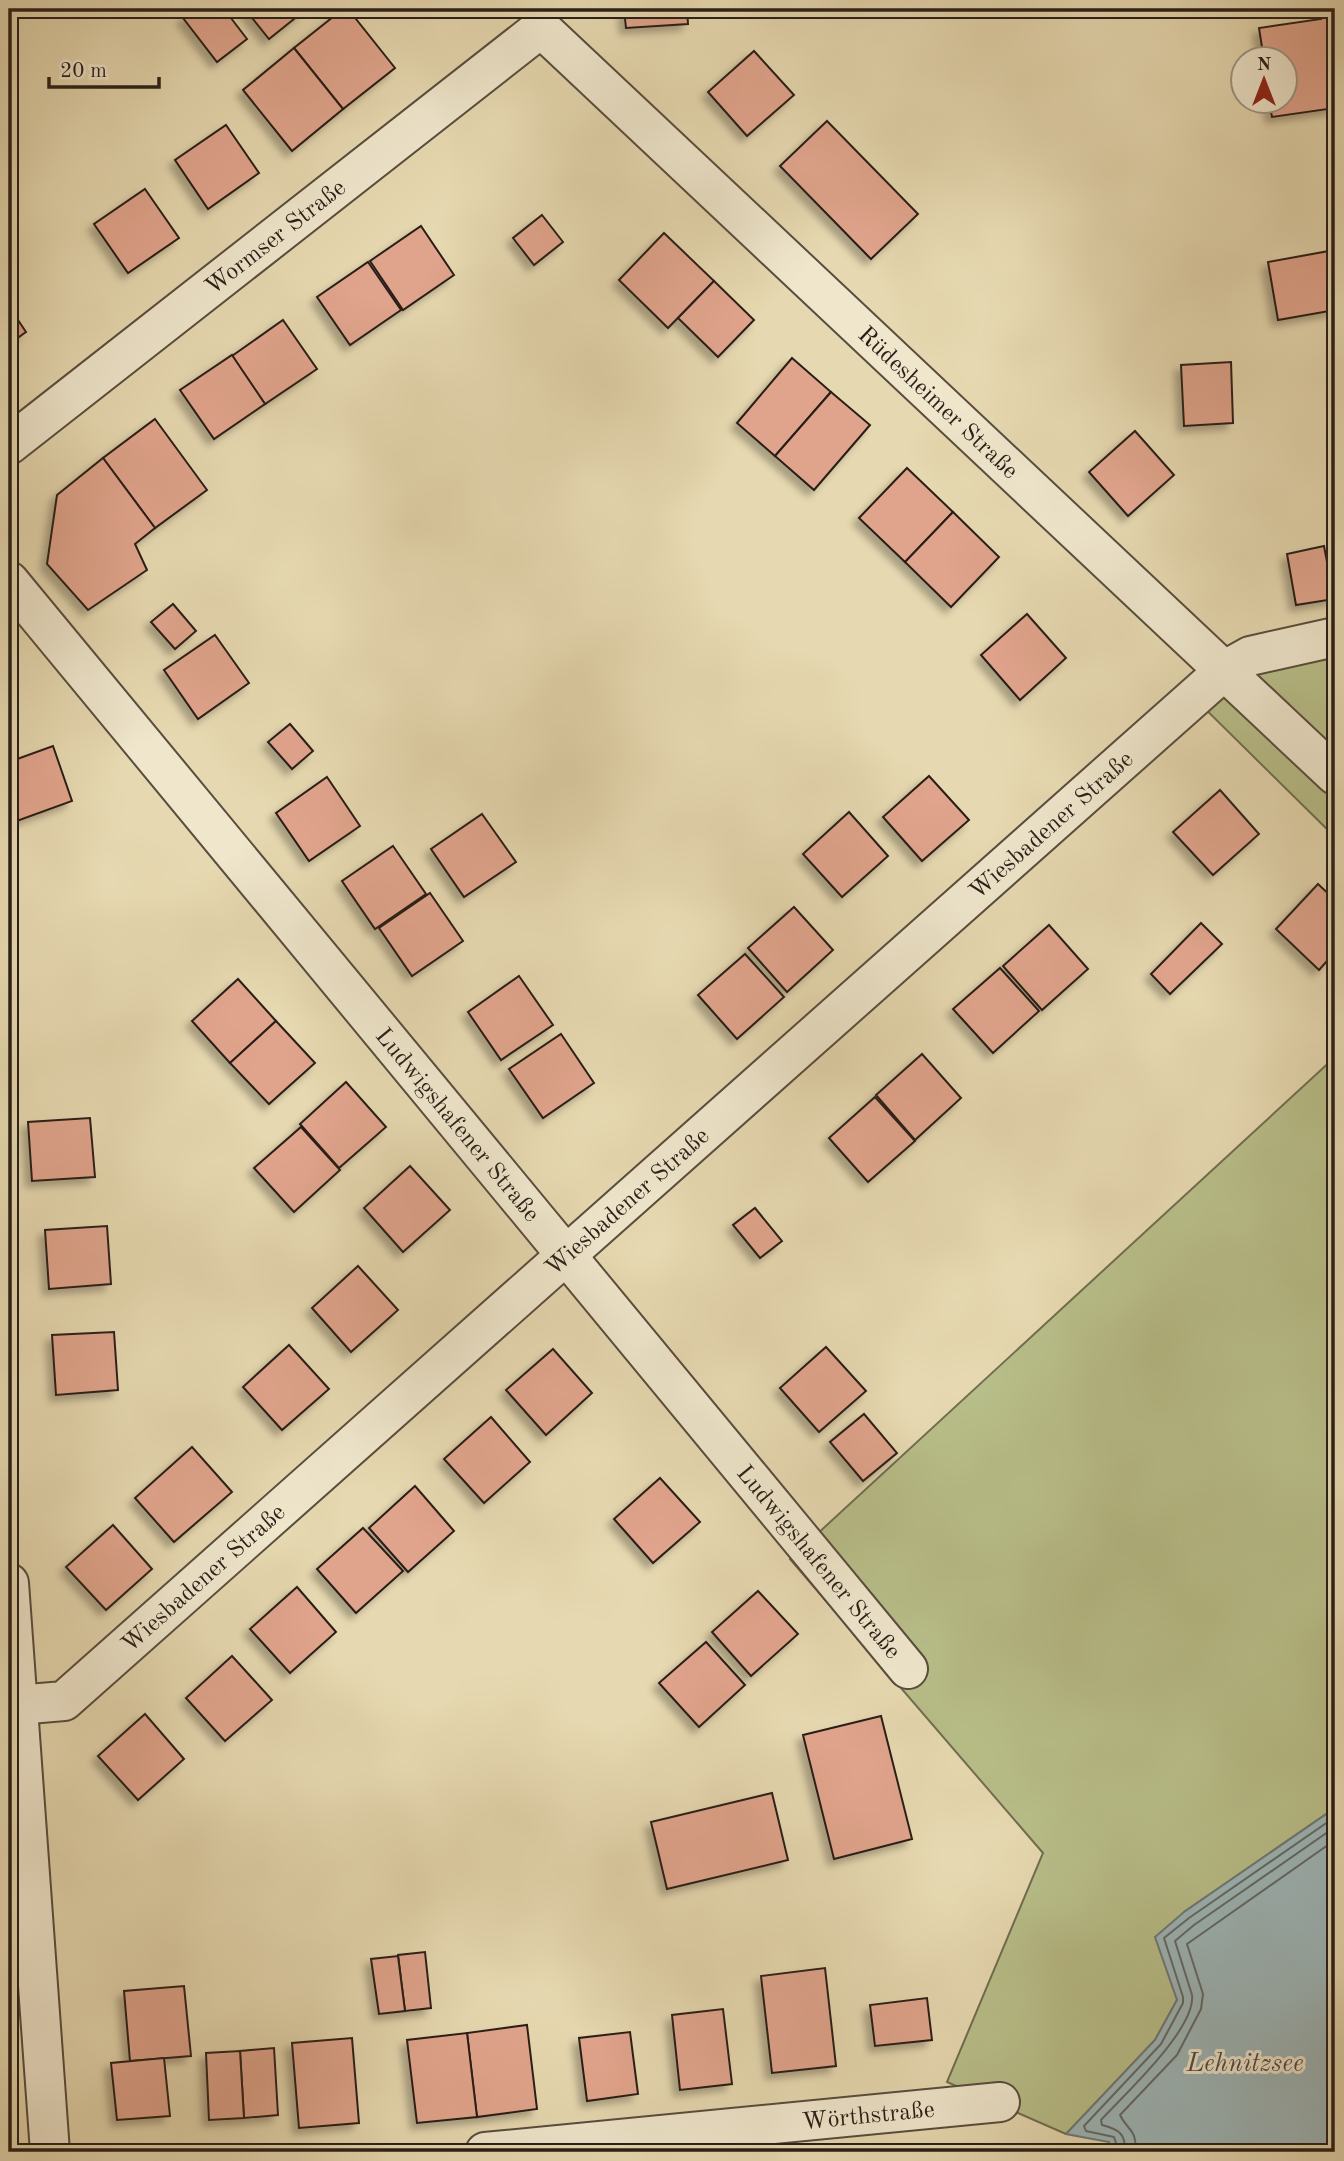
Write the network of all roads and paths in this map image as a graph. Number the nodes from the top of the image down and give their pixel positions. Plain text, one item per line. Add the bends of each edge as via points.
1 (540, 18) edge
2 (9, 445) edge
3 (9, 581) edge
4 (1335, 637) edge
5 (1225, 670) junction
6 (1335, 775) edge
7 (565, 1255) junction
8 (9, 1583) edge
9 (908, 1669) dead end
10 (17, 1704) junction
11 (15, 1767) edge
12 (1000, 2102) dead end
13 (50, 2152) edge
14 (485, 2152) edge

1 - 2 street, Wormser Straße
1 - 5 street, Rüdesheimer Straße
3 - 7 street, Ludwigshafener Straße
4 - 5 street, Wiesbadener Straße via 1250,656
5 - 6 street, Rüdesheimer Straße
5 - 7 street, Wiesbadener Straße
7 - 9 street, Ludwigshafener Straße
7 - 10 street, Wiesbadener Straße via 64,1702
8 - 10 street
10 - 11 street
11 - 13 street
12 - 14 street, Wörthstraße

